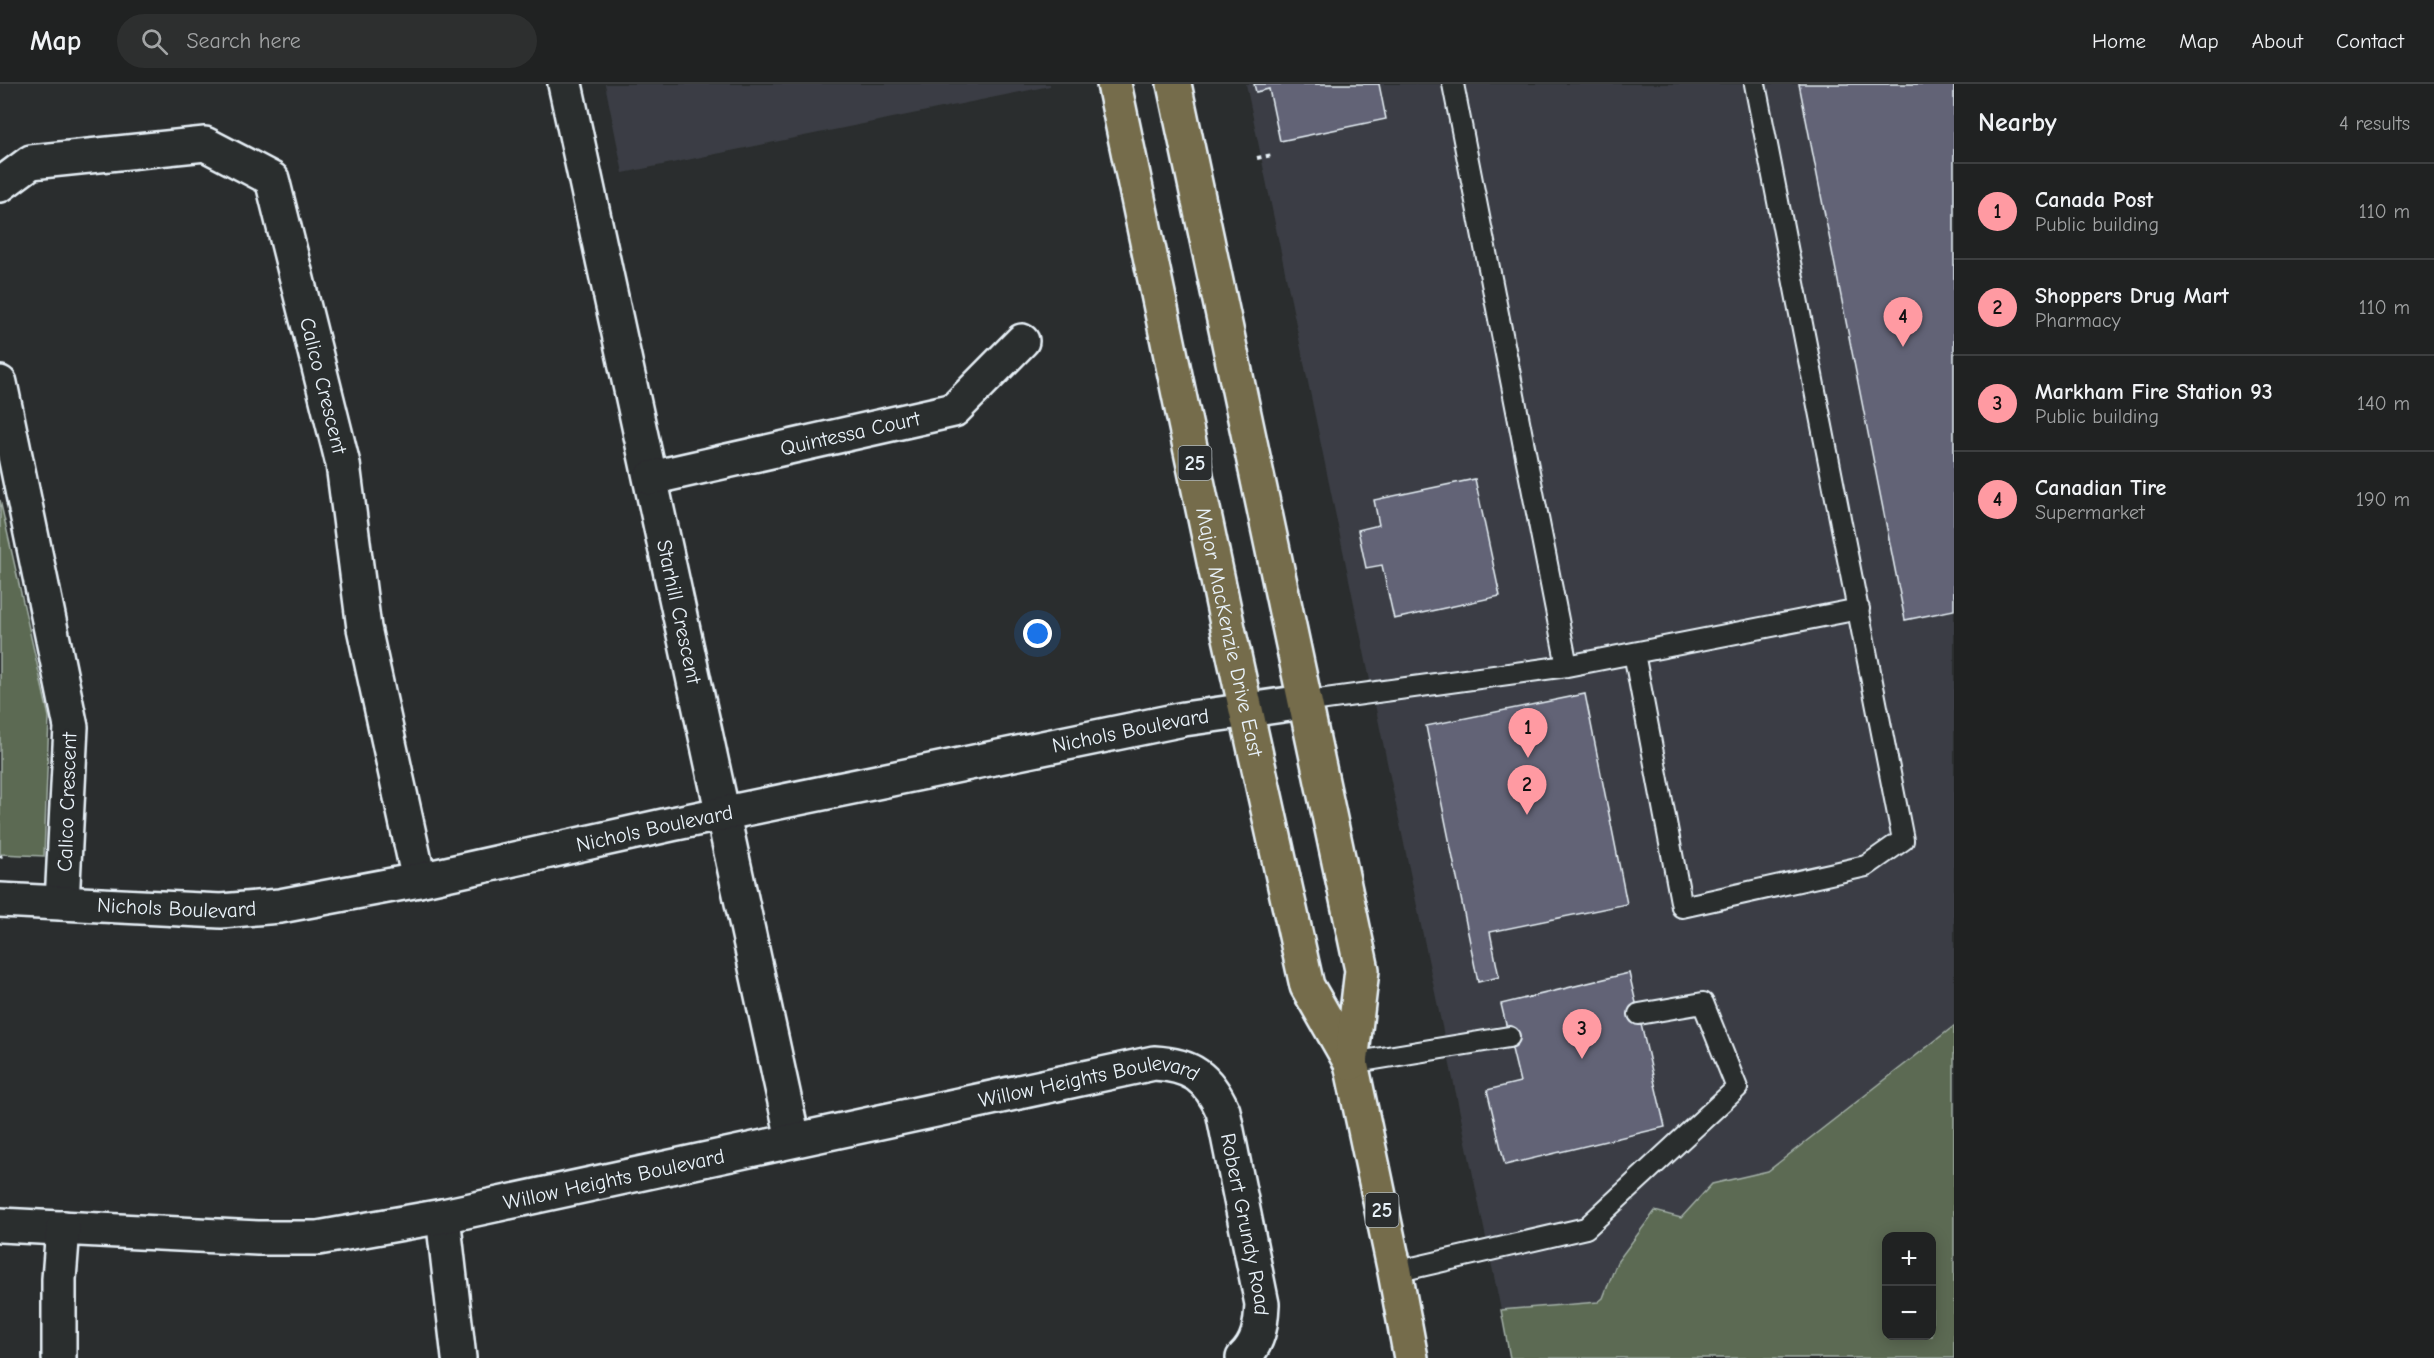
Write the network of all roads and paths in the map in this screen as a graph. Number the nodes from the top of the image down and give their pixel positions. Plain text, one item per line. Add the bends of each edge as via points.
1 (565, 84) edge
2 (1114, 84) edge
3 (1174, 84) edge
4 (1453, 84) edge
5 (1755, 84) edge
6 (1272, 155) dead end
7 (1257, 158) dead end
8 (0, 185) edge
9 (1022, 341) dead end
10 (0, 383) edge
11 (651, 478) junction
12 (1859, 609) junction
13 (1634, 653) junction
14 (1567, 666) junction
15 (1304, 702) junction
16 (1246, 710) junction
17 (722, 814) junction
18 (419, 880) junction
19 (0, 900) edge
20 (62, 903) junction
21 (1639, 1014) dead end
22 (1509, 1037) dead end
23 (1351, 1064) junction
24 (1214, 1090) joint
25 (793, 1139) junction
26 (443, 1216) junction
27 (0, 1225) edge
28 (63, 1228) junction
29 (1395, 1272) junction
30 (58, 1358) edge
31 (459, 1358) edge
32 (1243, 1358) edge
33 (1411, 1358) edge

1 - 11 street, Starhill Crescent
2 - 16 main road, Major MacKenzie Drive East / 25
3 - 15 main road, Major MacKenzie Drive East / 25
4 - 14 lane
5 - 12 lane
6 - 7 path
8 - 18 street, Calico Crescent via 31,162 205,144 272,178 343,464 364,628
9 - 11 street, Quintessa Court via 954,410
10 - 20 street, Calico Crescent via 71,728
11 - 17 street, Starhill Crescent
12 - 13 lane
12 - 13 lane via 1903,840 1866,866 1682,907
13 - 14 lane
14 - 15 lane
15 - 16 street, Nichols Boulevard
15 - 23 main road, Major MacKenzie Drive East / 25 via 1362,970
16 - 17 street, Nichols Boulevard via 1184,719
16 - 23 main road, Major MacKenzie Drive East / 25 via 1307,986
17 - 18 street, Nichols Boulevard
17 - 25 street, Starhill Crescent
18 - 20 street, Nichols Boulevard via 246,910
19 - 20 street, Nichols Boulevard
21 - 29 lane via 1703,1003 1737,1088 1586,1228
22 - 23 lane
23 - 29 main road, Major MacKenzie Drive East / 25
24 - 25 street, Willow Heights Boulevard via 1195,1073 1176,1064 1154,1063
24 - 32 street, Robert Grundy Road via 1223,1111 1262,1304 1260,1328 1252,1350
25 - 26 street, Willow Heights Boulevard
26 - 28 street, Willow Heights Boulevard via 318,1238
26 - 31 street
27 - 28 street, Willow Heights Boulevard
28 - 30 street via 58,1279
29 - 33 main road, Major MacKenzie Drive East / 25

